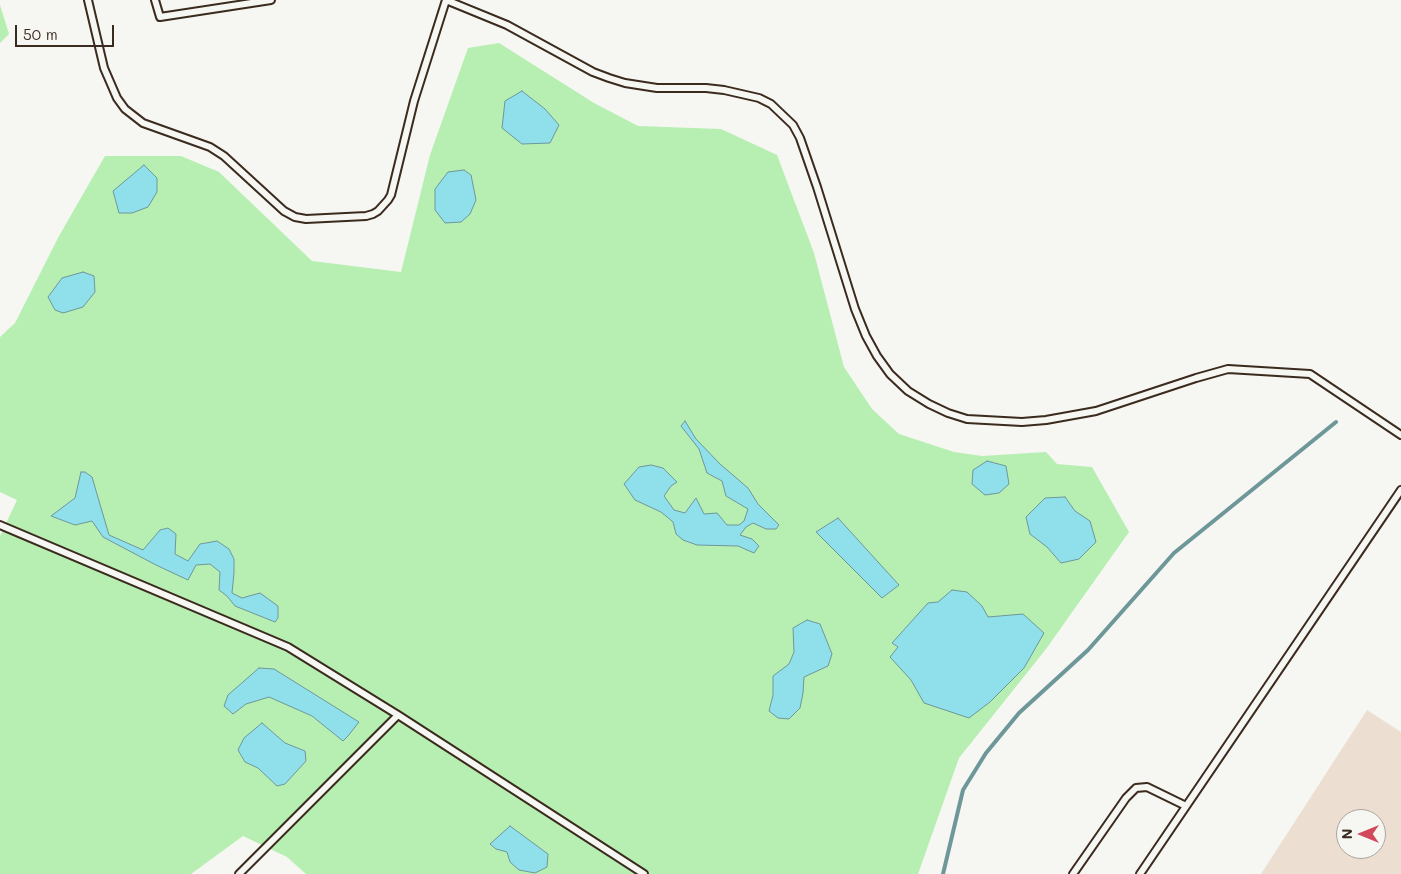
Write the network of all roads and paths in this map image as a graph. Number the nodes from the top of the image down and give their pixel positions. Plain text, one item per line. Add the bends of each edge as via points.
1 (88, 0) edge
2 (155, 0) edge
3 (271, 0) edge
4 (446, 0) edge
5 (1401, 435) edge
6 (1401, 490) edge
7 (0, 525) edge
8 (398, 715) junction
9 (1186, 806) junction
10 (239, 874) edge
11 (644, 874) edge
12 (1073, 874) edge
13 (1140, 874) edge

1 - 4 lane via 104,68 116,98 125,109 143,123 224,156 284,211 306,219 366,216 378,211 388,200 414,101
2 - 3 lane via 160,17
4 - 5 lane via 508,26 609,78 657,88 724,90 771,104 793,125 800,138 855,309 877,356 908,391 948,413 967,418 1022,422 1046,420 1096,411 1228,369 1310,374
6 - 9 lane
7 - 8 lane via 288,646
8 - 10 lane
8 - 11 lane
9 - 12 lane via 1147,787 1136,788
9 - 13 lane

